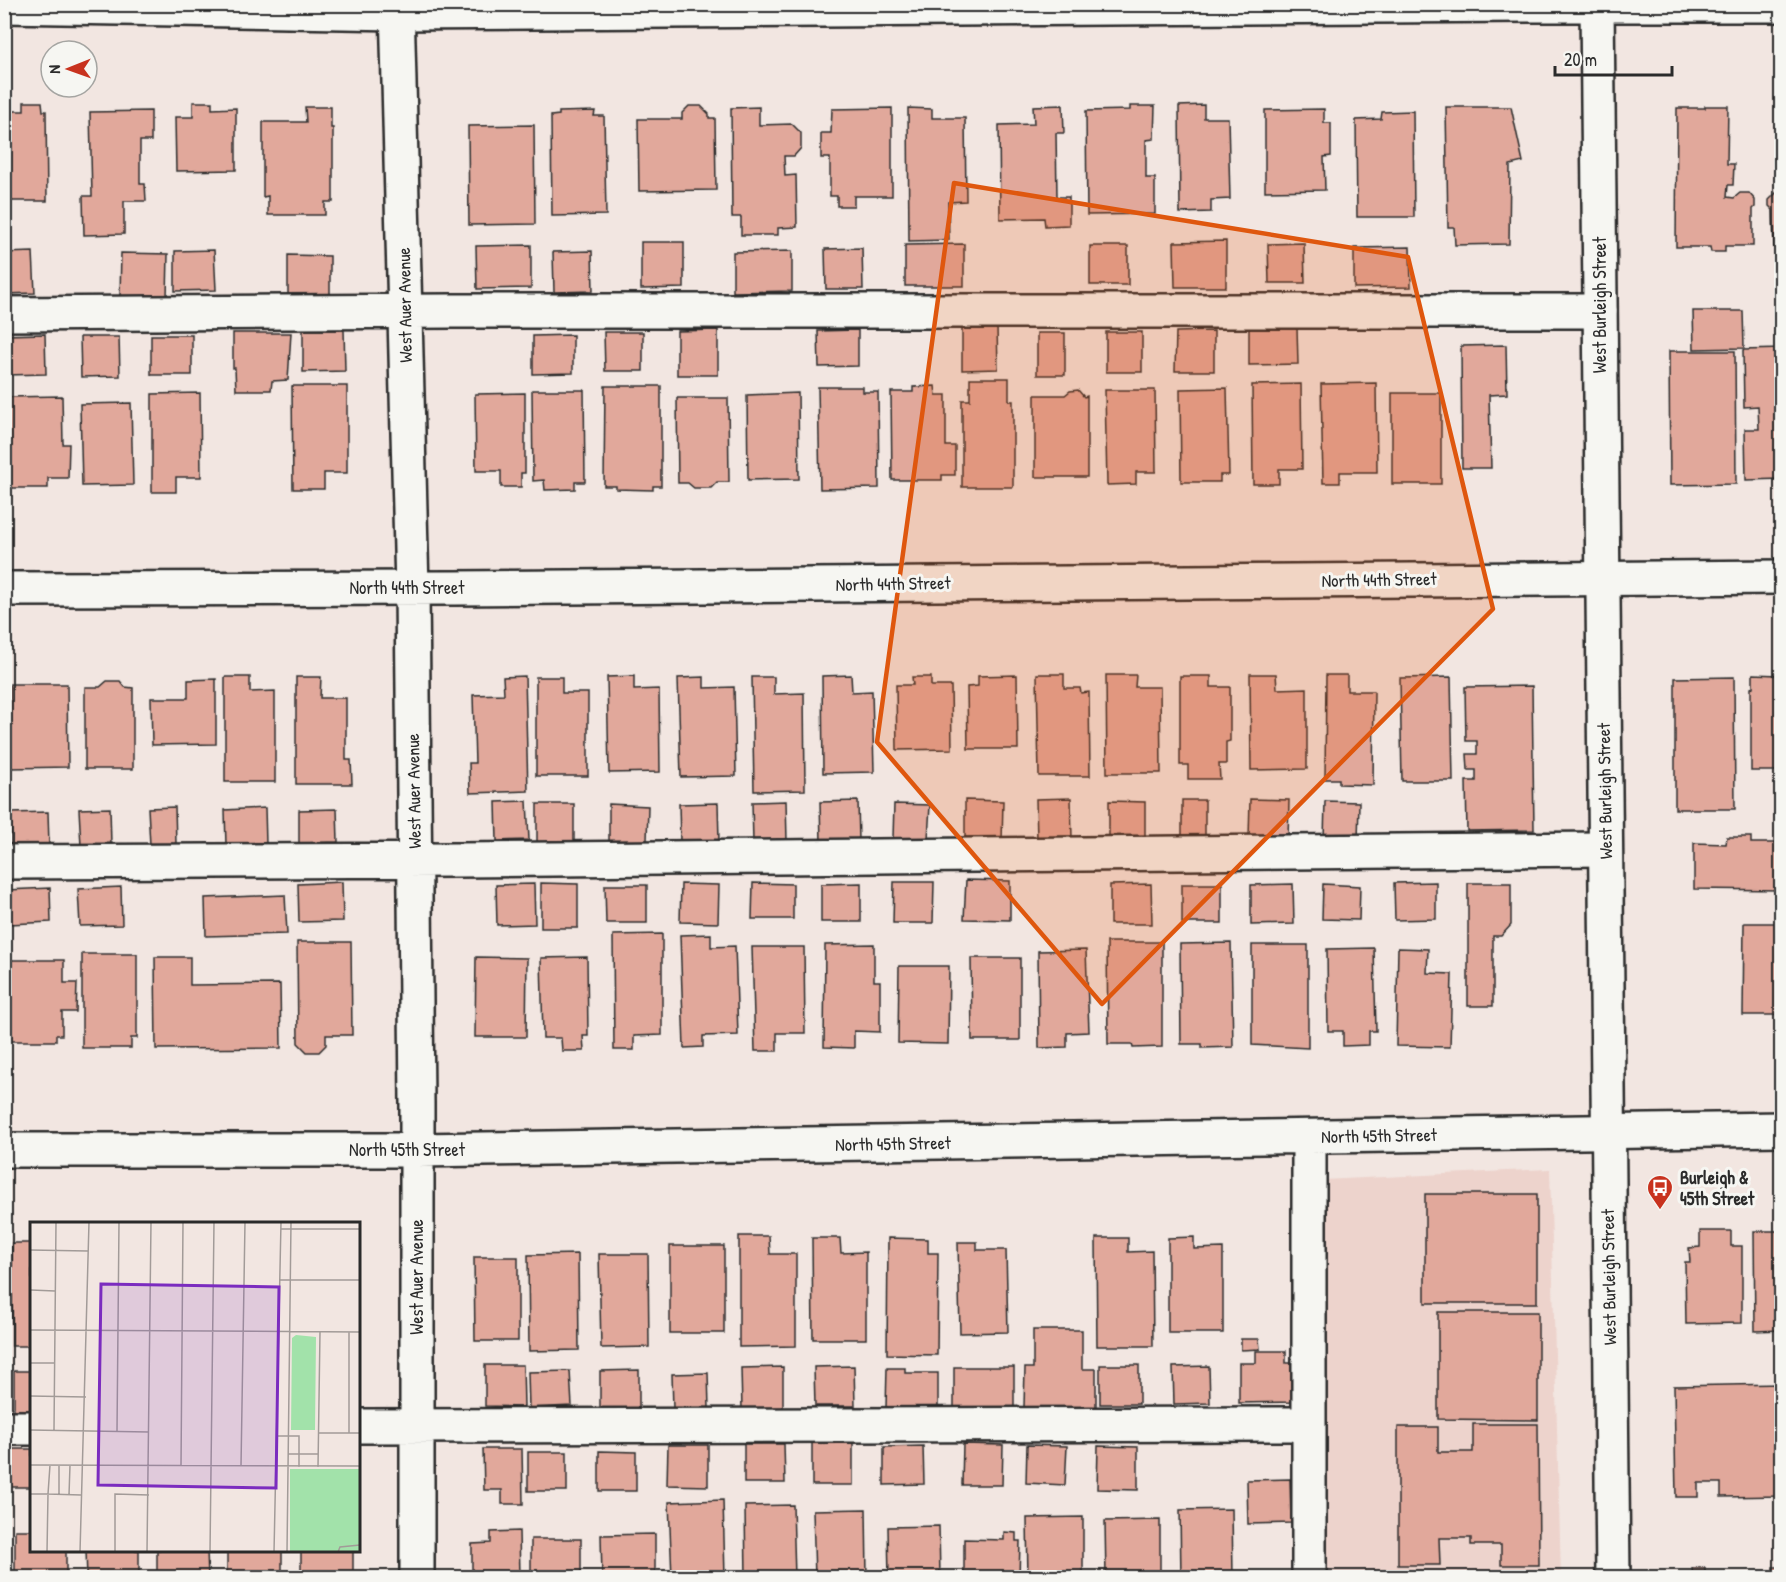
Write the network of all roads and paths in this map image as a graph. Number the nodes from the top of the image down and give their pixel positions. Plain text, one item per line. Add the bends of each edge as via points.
1 (1598, 5) edge
2 (1782, 5) edge
3 (4, 6) edge
4 (1325, 6) edge
5 (397, 9) edge
6 (405, 311) junction
7 (1600, 311) junction
8 (4, 314) edge
9 (1782, 577) edge
10 (1603, 578) junction
11 (4, 589) edge
12 (412, 589) junction
13 (1605, 849) junction
14 (414, 861) junction
15 (4, 862) edge
16 (1782, 1129) edge
17 (1608, 1131) junction
18 (1309, 1138) junction
19 (4, 1150) edge
20 (417, 1150) junction
21 (1308, 1424) junction
22 (360, 1426) edge
23 (416, 1426) junction
24 (4, 1428) edge
25 (30, 1428) edge
26 (417, 1578) edge
27 (1308, 1578) edge
28 (1613, 1578) edge

1 - 2 street
1 - 4 street
1 - 7 street, West Burleigh Street
3 - 5 street
4 - 5 street
5 - 6 street, West Auer Avenue
6 - 7 street
6 - 8 street
6 - 12 street, West Auer Avenue
7 - 10 street, West Burleigh Street
9 - 10 street, North 44th Street
10 - 12 street, North 44th Street
10 - 13 street, West Burleigh Street
11 - 12 street, North 44th Street
12 - 14 street, West Auer Avenue
13 - 14 street
13 - 17 street, West Burleigh Street
14 - 15 street
14 - 20 street, West Auer Avenue
16 - 17 street, North 45th Street
17 - 18 street, North 45th Street
17 - 28 street, West Burleigh Street
18 - 20 street, North 45th Street
18 - 21 street
19 - 20 street, North 45th Street
20 - 23 street, West Auer Avenue
21 - 23 street
21 - 27 street
22 - 23 street
23 - 26 street, West Auer Avenue
24 - 25 street

